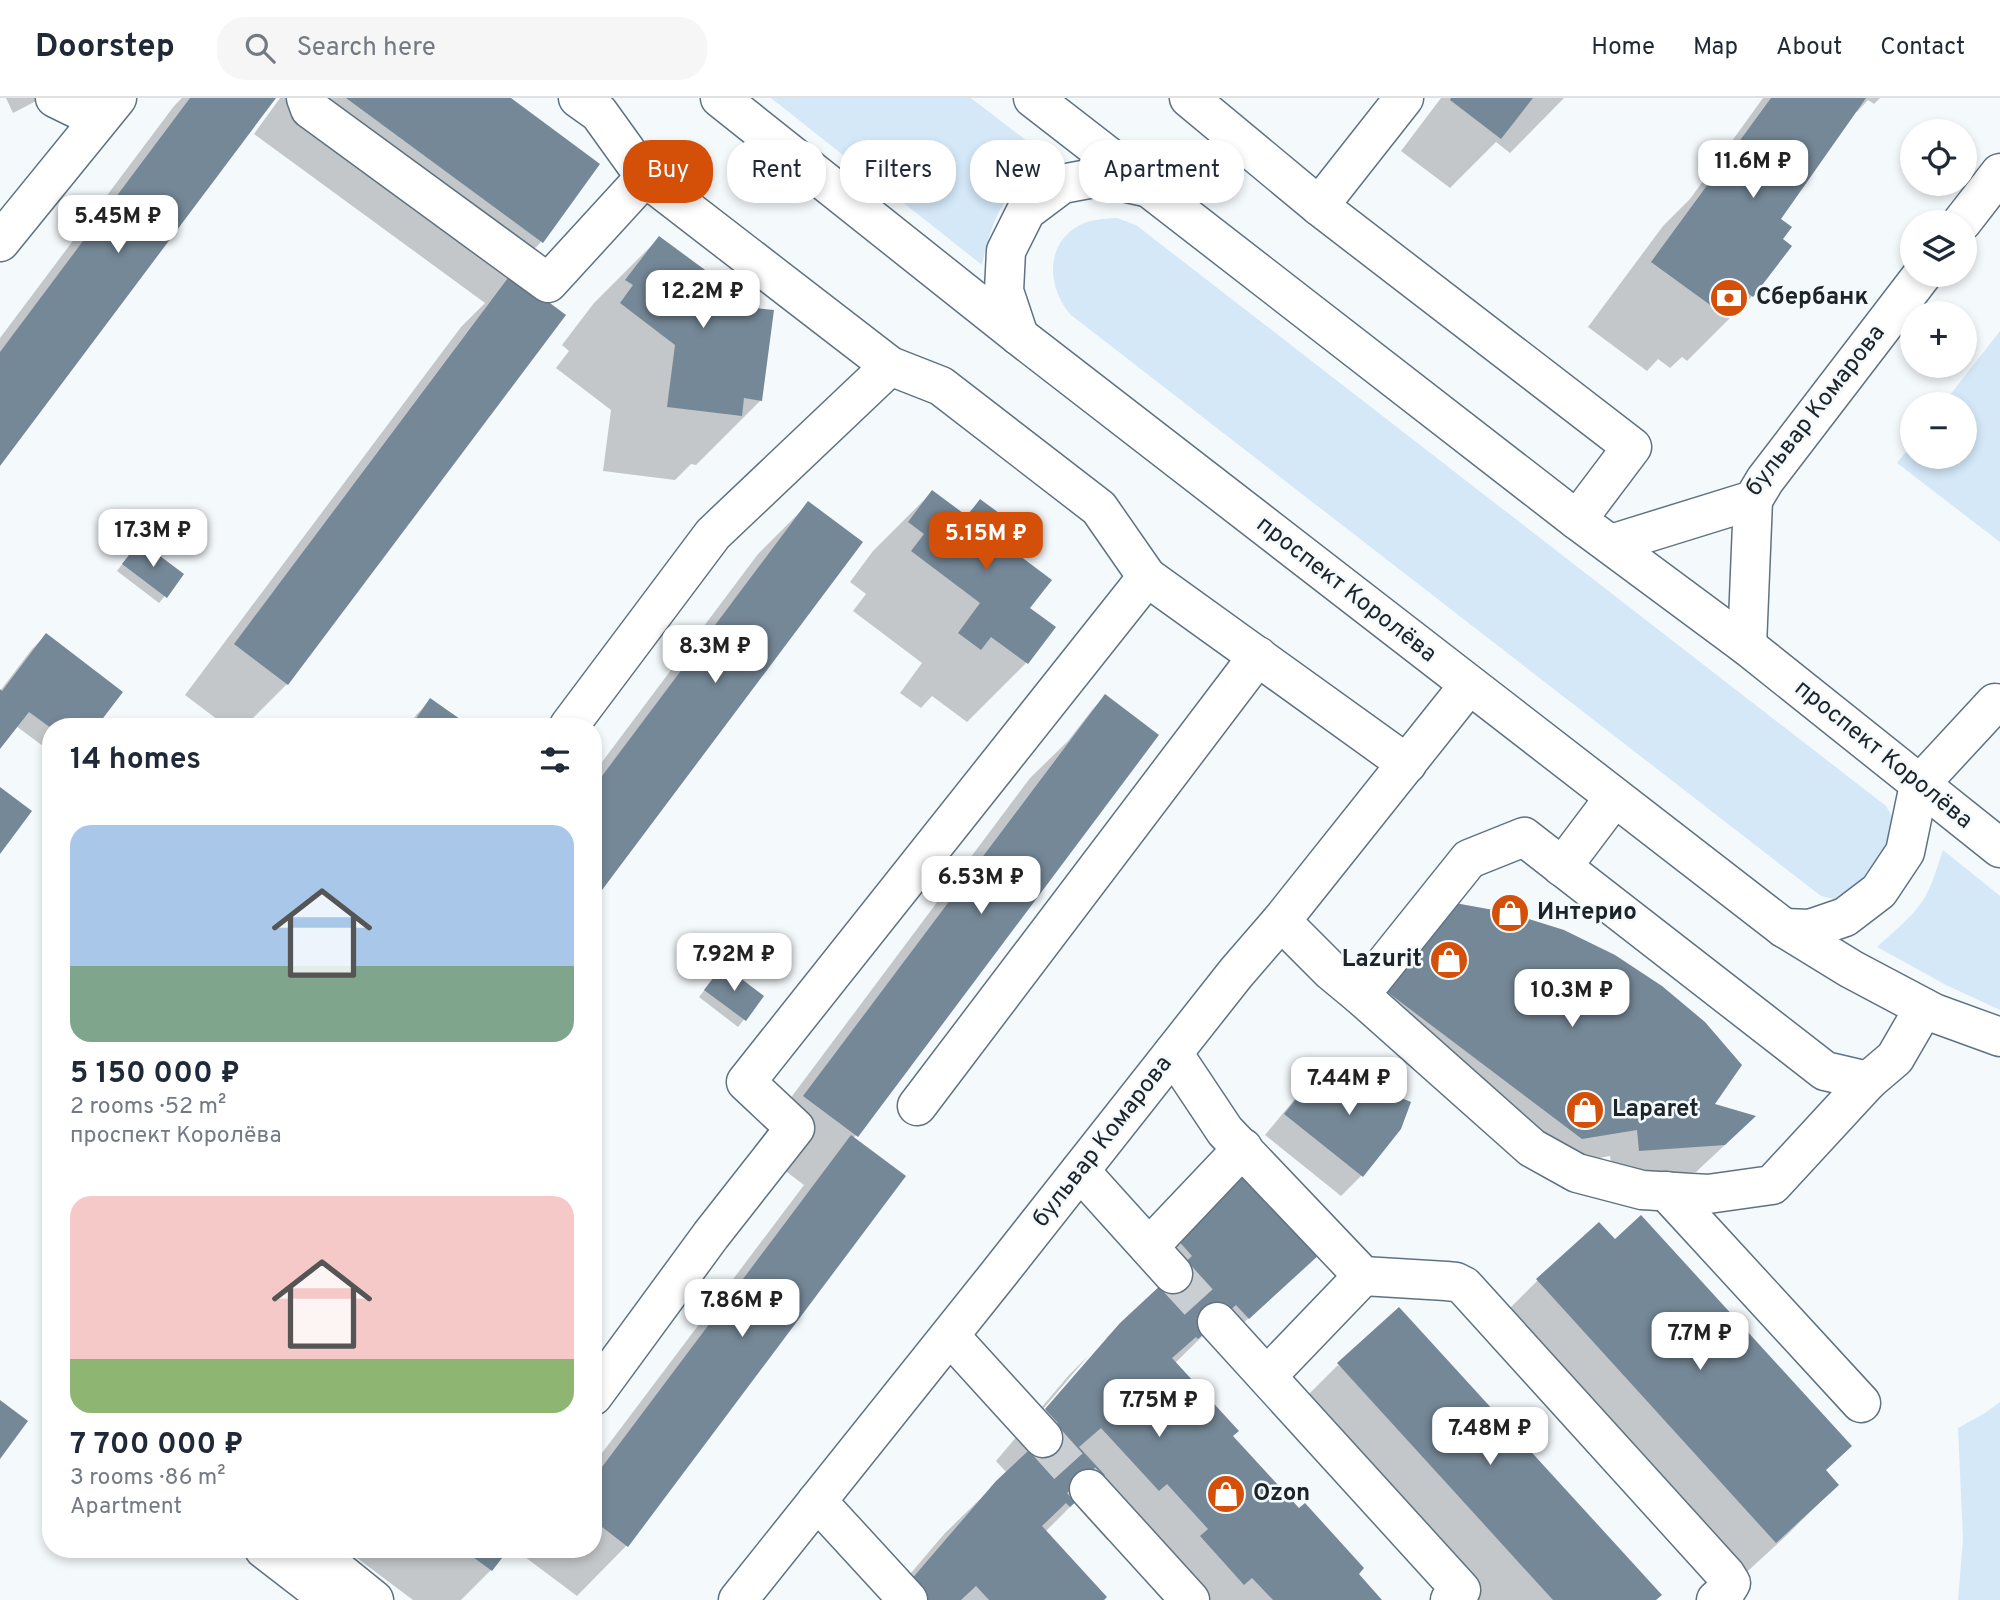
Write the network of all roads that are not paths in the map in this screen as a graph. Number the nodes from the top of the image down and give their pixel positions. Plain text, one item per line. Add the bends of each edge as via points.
1 (55, 98) edge
2 (306, 98) edge
3 (578, 98) edge
4 (720, 98) edge
5 (1033, 98) edge
6 (1189, 98) edge
7 (1404, 98) edge
8 (108, 109) edge
9 (1087, 140) edge
10 (623, 146) edge
11 (2000, 173) edge
12 (1079, 181) edge
13 (623, 201) edge
14 (679, 203) edge
15 (1168, 203) edge
16 (1319, 206) junction
17 (1971, 210) edge
18 (0, 242) edge
19 (1913, 287) edge
20 (1019, 336) junction
21 (890, 366) junction
22 (1753, 499) junction
23 (1577, 520) junction
24 (1611, 544) junction
25 (1147, 577) junction
26 (1747, 646) junction
27 (1258, 656) junction
28 (1469, 685) junction
29 (2000, 704) edge
30 (575, 718) edge
31 (1407, 764) junction
32 (1919, 785) junction
33 (1615, 798) junction
34 (2000, 848) edge
35 (1562, 867) junction
36 (1281, 921) junction
37 (1784, 928) junction
38 (1360, 995) junction
39 (1924, 1008) junction
40 (2000, 1037) edge
41 (1173, 1053) junction
42 (1868, 1082) junction
43 (917, 1106) dead end
44 (1243, 1148) junction
45 (1080, 1171) junction
46 (1666, 1191) junction
47 (1363, 1276) junction
48 (1217, 1322) tunnel mouth
49 (950, 1336) junction
50 (1267, 1376) junction
51 (602, 1384) edge
52 (1861, 1403) dead end
53 (1042, 1438) tunnel mouth
54 (1089, 1489) tunnel mouth
55 (817, 1501) junction
56 (276, 1558) edge
57 (322, 1558) edge
58 (1460, 1597) edge
59 (330, 1600) edge
60 (374, 1600) edge
61 (738, 1600) edge
62 (908, 1600) edge
63 (1190, 1600) edge
64 (1716, 1600) edge

1 - 8 main road
2 - 13 main road via 310,109 548,283
3 - 10 main road via 599,113
4 - 20 main road, проспект Королёва
5 - 9 main road, проспект Королёва
6 - 16 main road
7 - 16 main road
8 - 18 main road
11 - 17 main road
12 - 20 main road via 1062,184 1026,211 1006,251 1004,291
14 - 21 main road
15 - 23 main road, проспект Королёва
16 - 23 main road via 1632,447
19 - 22 main road, бульвар Комарова
20 - 28 main road, проспект Королёва
21 - 25 main road via 940,386 1099,508
21 - 30 main road via 713,534
22 - 24 main road, бульвар Комарова
22 - 26 main road
23 - 24 main road, проспект Королёва
24 - 26 main road, проспект Королёва
25 - 27 main road
25 - 51 main road via 746,1082 795,1128
26 - 32 main road, проспект Королёва
27 - 31 main road
27 - 43 main road
28 - 31 main road, бульвар Комарова
28 - 33 main road, проспект Королёва
29 - 32 main road via 1995,703
31 - 36 main road, бульвар Комарова
32 - 34 main road, проспект Королёва
32 - 37 main road via 1905,852 1879,891 1845,916 1810,929
33 - 35 main road
33 - 37 main road, проспект Королёва
35 - 38 main road via 1524,837 1469,859
35 - 42 main road via 1825,1071
36 - 38 main road
36 - 41 main road, бульвар Комарова
37 - 39 main road, проспект Королёва
38 - 46 main road via 1532,1148 1577,1173 1642,1190
39 - 40 main road, проспект Королёва
39 - 42 main road via 1895,1058
41 - 44 main road via 1225,1132
41 - 45 main road, бульвар Комарова
42 - 46 main road via 1772,1185 1709,1194
44 - 45 main road via 1161,1261
44 - 47 main road
45 - 49 main road, бульвар Комарова
46 - 52 main road
47 - 50 main road
47 - 64 main road via 1464,1286 1726,1575 1731,1583
48 - 50 main road
49 - 53 main road
49 - 55 main road, бульвар Комарова
50 - 58 main road
54 - 63 main road
55 - 61 main road, бульвар Комарова
55 - 62 main road
56 - 59 main road
57 - 60 main road

